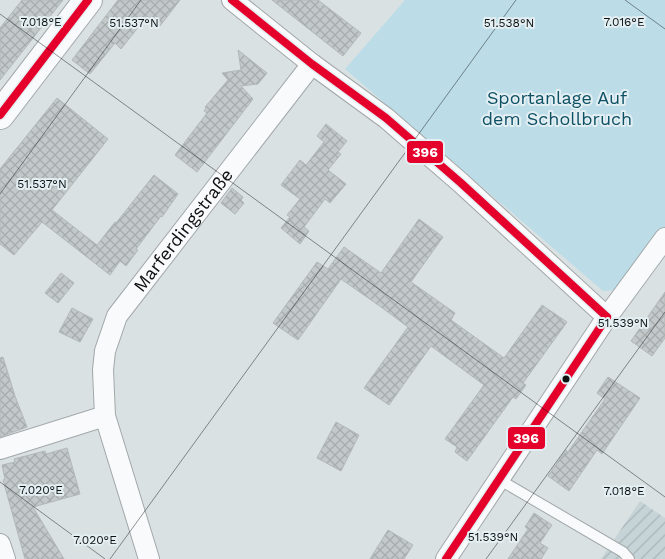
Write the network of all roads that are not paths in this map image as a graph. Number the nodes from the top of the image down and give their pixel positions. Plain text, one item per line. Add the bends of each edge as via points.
1 (88, 0) edge
2 (232, 0) edge
3 (312, 64) junction
4 (0, 115) edge
5 (665, 238) edge
6 (607, 317) junction
7 (105, 416) junction
8 (0, 449) edge
9 (500, 480) junction
10 (0, 544) edge
11 (5, 559) edge
12 (149, 559) edge
13 (446, 559) edge
14 (629, 559) edge

1 - 4 main road
2 - 3 street
3 - 6 street via 386,118
3 - 7 street, Marferdingstraße via 117,316 105,351
5 - 6 street
6 - 9 street
7 - 8 street
7 - 12 street, Marferdingstraße
9 - 13 street
9 - 14 lane
10 - 11 street

